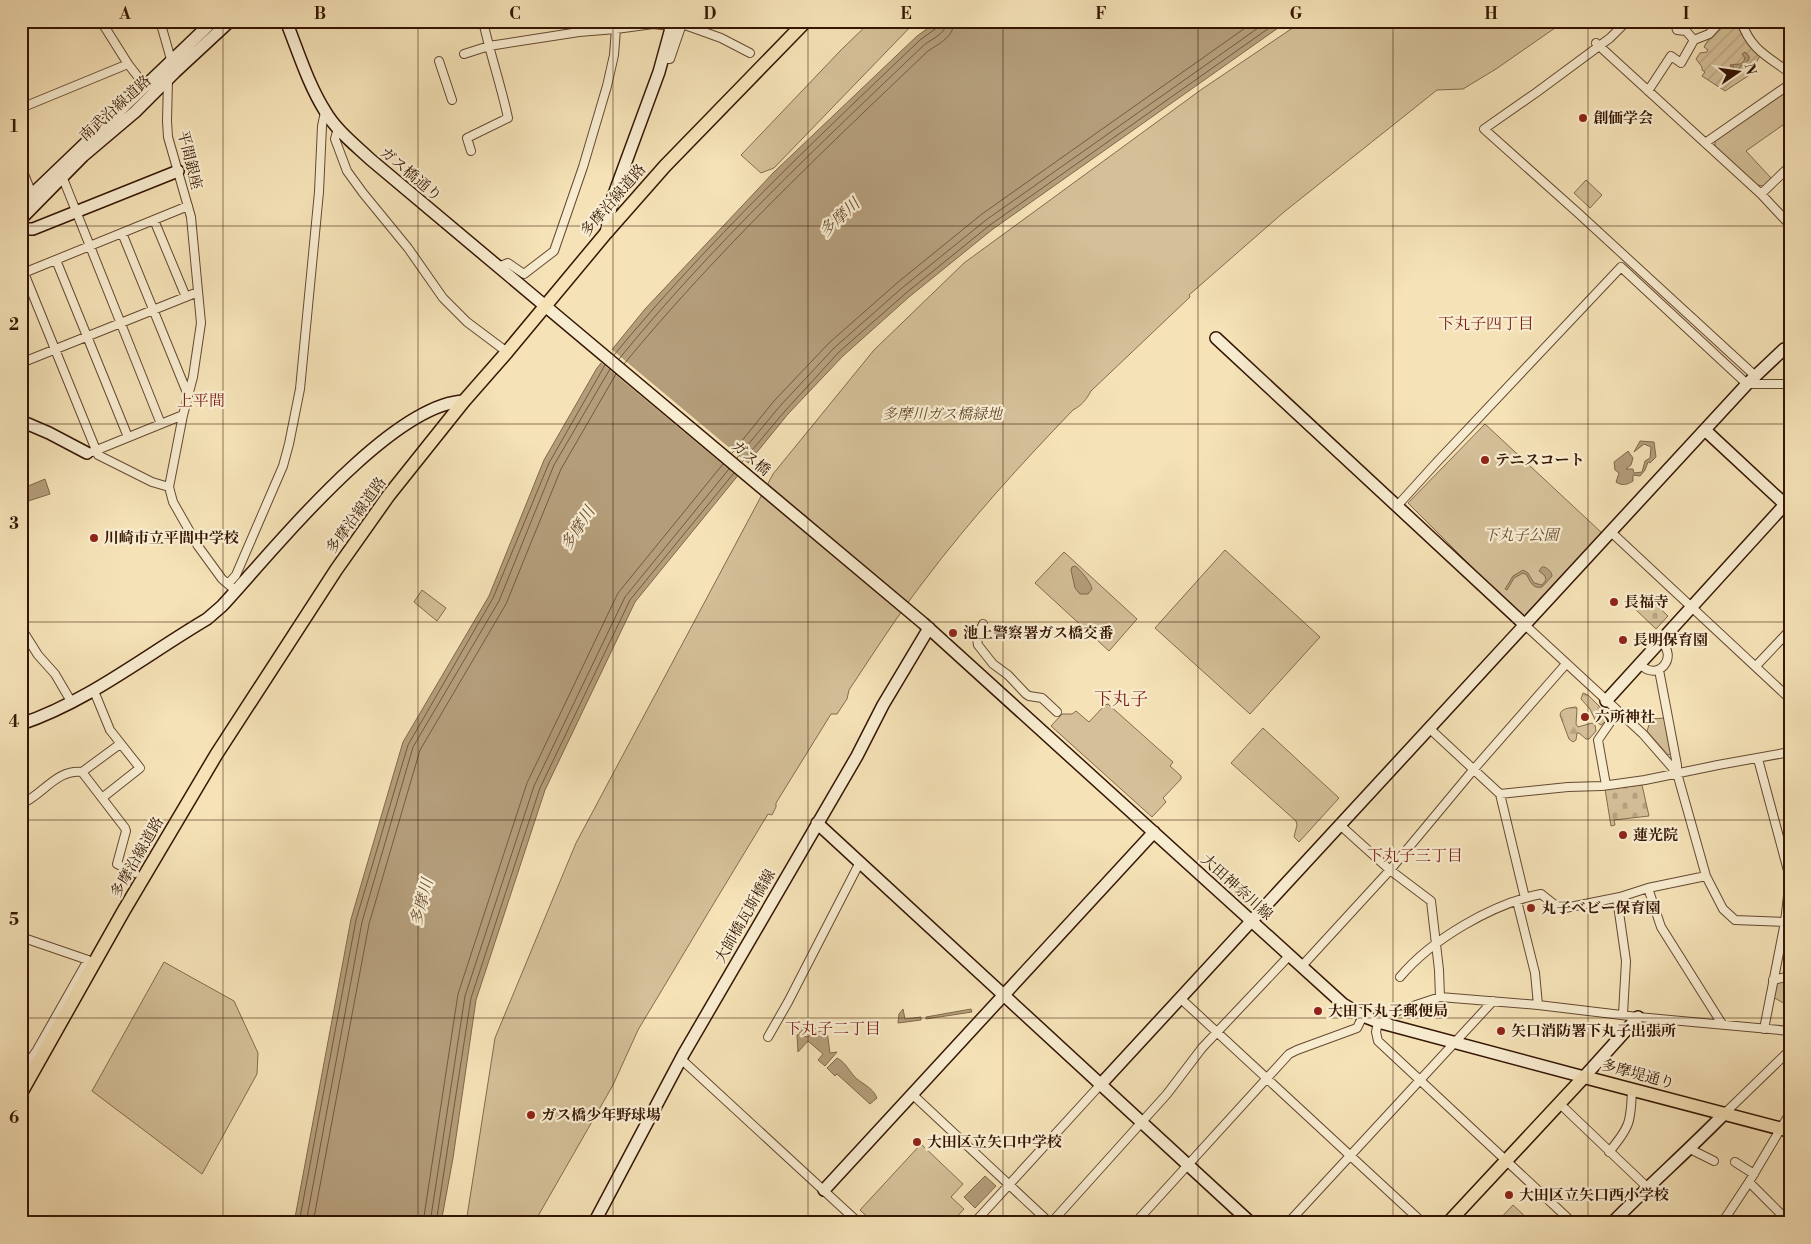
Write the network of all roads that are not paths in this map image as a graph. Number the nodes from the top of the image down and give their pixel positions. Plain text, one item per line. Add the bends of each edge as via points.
1 (101, 21) edge
2 (160, 21) edge
3 (213, 21) edge
4 (230, 21) edge
5 (286, 21) edge
6 (484, 21) edge
7 (806, 21) edge
8 (1627, 21) edge
9 (1674, 21) edge
10 (1721, 21) edge
11 (1741, 21) edge
12 (673, 24) edge
13 (616, 29) junction
14 (1694, 40) junction
15 (1597, 45) junction
16 (489, 46) junction
17 (750, 53) dead end
18 (464, 54) dead end
19 (664, 59) junction
20 (172, 60) junction
21 (439, 61) dead end
22 (128, 64) junction
23 (1790, 73) edge
24 (171, 76) junction
25 (1790, 84) edge
26 (146, 87) junction
27 (1648, 90) junction
28 (452, 100) dead end
29 (21, 108) edge
30 (325, 112) junction
31 (338, 128) junction
32 (1705, 142) junction
33 (472, 151) dead end
34 (21, 167) edge
35 (1789, 168) edge
36 (178, 171) junction
37 (62, 176) junction
38 (32, 194) junction
39 (1761, 194) junction
40 (21, 205) edge
41 (188, 206) junction
42 (76, 213) junction
43 (21, 219) edge
44 (154, 220) junction
45 (1790, 225) edge
46 (21, 229) edge
47 (122, 233) junction
48 (606, 233) junction
49 (89, 246) junction
50 (56, 260) junction
51 (498, 267) junction
52 (23, 274) edge
53 (198, 292) junction
54 (186, 297) junction
55 (545, 306) junction
56 (154, 310) junction
57 (560, 317) joint
58 (120, 323) junction
59 (87, 337) junction
60 (1216, 338) dead end
61 (1787, 346) edge
62 (54, 350) junction
63 (507, 352) junction
64 (21, 363) edge
65 (1751, 372) dead end
66 (1747, 384) junction
67 (1790, 384) edge
68 (188, 395) junction
69 (464, 401) junction
70 (183, 414) junction
71 (21, 422) edge
72 (161, 424) junction
73 (1705, 430) junction
74 (128, 437) junction
75 (91, 452) junction
76 (169, 487) junction
77 (1788, 504) edge
78 (1397, 506) junction
79 (1611, 532) junction
80 (232, 587) junction
81 (1692, 607) junction
82 (983, 624) dead end
83 (926, 625) junction
84 (1526, 625) junction
85 (21, 628) edge
86 (1790, 630) edge
87 (1660, 641) junction
88 (1566, 664) junction
89 (1640, 664) junction
90 (1756, 666) junction
91 (1659, 670) junction
92 (94, 690) junction
93 (1789, 696) edge
94 (1606, 700) junction
95 (72, 703) junction
96 (1618, 711) junction
97 (1057, 712) dead end
98 (21, 724) edge
99 (1429, 728) junction
100 (1790, 728) edge
101 (120, 744) junction
102 (1790, 752) edge
103 (1758, 759) junction
104 (1474, 769) junction
105 (82, 772) junction
106 (1677, 773) junction
107 (1606, 785) junction
108 (1500, 794) junction
109 (102, 798) junction
110 (21, 804) edge
111 (817, 822) junction
112 (1340, 825) junction
113 (1154, 832) junction
114 (860, 862) junction
115 (1390, 870) junction
116 (135, 874) dead end
117 (1706, 876) junction
118 (1648, 888) junction
119 (1617, 898) junction
120 (1521, 899) junction
121 (1252, 921) junction
122 (1788, 923) edge
123 (21, 937) edge
124 (1437, 944) junction
125 (1290, 956) junction
126 (1301, 967) junction
127 (1790, 976) edge
128 (1400, 977) dead end
129 (1773, 980) junction
130 (1005, 994) junction
131 (1440, 997) junction
132 (1180, 998) junction
133 (1493, 1001) junction
134 (1538, 1005) junction
135 (1623, 1014) junction
136 (1363, 1016) junction
137 (1638, 1017) junction
138 (1378, 1022) junction
139 (1722, 1024) junction
140 (1764, 1029) junction
141 (1790, 1030) edge
142 (1217, 1033) junction
143 (768, 1037) dead end
144 (1454, 1042) junction
145 (1790, 1050) edge
146 (21, 1055) edge
147 (681, 1059) junction
148 (29, 1061) junction
149 (21, 1073) edge
150 (1584, 1077) junction
151 (1267, 1079) junction
152 (1420, 1081) junction
153 (1102, 1084) junction
154 (1632, 1089) junction
155 (21, 1093) edge
156 (912, 1094) junction
157 (1559, 1103) junction
158 (1725, 1113) junction
159 (1790, 1113) edge
160 (1142, 1122) junction
161 (1786, 1130) edge
162 (1690, 1148) junction
163 (1609, 1152) junction
164 (1350, 1156) junction
165 (1506, 1160) junction
166 (1714, 1161) dead end
167 (1736, 1162) dead end
168 (1188, 1164) junction
169 (1754, 1174) junction
170 (1749, 1182) junction
171 (1010, 1184) junction
172 (1647, 1187) junction
173 (824, 1190) junction
174 (1790, 1220) edge
175 (594, 1223) edge
176 (859, 1223) edge
177 (974, 1223) edge
178 (1050, 1223) edge
179 (1135, 1223) edge
180 (1251, 1223) edge
181 (1288, 1223) edge
182 (1423, 1223) edge
183 (1448, 1223) edge
184 (1573, 1223) edge
185 (1612, 1223) edge
186 (1722, 1223) edge

1 - 22 street
2 - 20 street, 平間銀座
3 - 20 street, 南武沿線道路
4 - 24 street, 南武沿線道路
5 - 30 street, ガス橋通り
6 - 16 street
7 - 48 main road, 多摩沿線道路 via 665,166
8 - 15 street
9 - 14 street via 1677,30 1686,31
10 - 14 street via 1709,34
11 - 23 street via 1758,51
12 - 13 street
12 - 19 street
13 - 16 street
13 - 51 street via 607,86 554,251 524,274 508,263
14 - 27 street via 1681,63 1671,56
15 - 27 street
15 - 65 street via 1484,129
16 - 18 street
16 - 33 street via 508,118 467,138
17 - 19 street via 682,24 670,59
19 - 48 street via 613,196
20 - 24 street, 平間銀座
20 - 26 street, 南武沿線道路
21 - 28 street
22 - 26 street
22 - 29 street
24 - 36 street, 平間銀座 via 168,138
24 - 37 street, 南武沿線道路 via 136,112
25 - 32 street
26 - 38 street, 南武沿線道路
27 - 32 street
30 - 31 street, ガス橋通り
30 - 80 street via 300,389 283,466
31 - 51 street, ガス橋通り
31 - 63 street via 335,139 347,171 363,193 443,298 467,322
32 - 39 street
34 - 38 street
35 - 39 street
36 - 41 street, 平間銀座
36 - 42 street
37 - 42 street
37 - 43 street, 南武沿線道路
38 - 40 street, 南武沿線道路
39 - 45 street
41 - 44 street
41 - 53 street, 平間銀座
42 - 46 street via 33,229
42 - 49 street
44 - 47 street
44 - 54 street
47 - 49 street
47 - 56 street
48 - 55 main road, 多摩沿線道路
49 - 50 street
49 - 58 street
50 - 52 street
50 - 59 street
51 - 55 street, ガス橋通り
52 - 62 street
53 - 54 street
53 - 68 street, 平間銀座 via 201,323
54 - 56 street
55 - 57 street, ガス橋通り
55 - 63 main road, 多摩沿線道路
56 - 58 street
56 - 68 street
57 - 83 street, ガス橋
58 - 59 street
58 - 72 street
59 - 62 street
59 - 74 street
60 - 78 street
61 - 66 street
62 - 64 street
62 - 75 street
63 - 69 main road, 多摩沿線道路
66 - 67 street
66 - 73 street
66 - 78 street via 1621,267
68 - 70 street, 平間銀座
69 - 80 street via 435,407 378,444
69 - 155 main road, 多摩沿線道路 via 389,495 336,570 216,754
70 - 72 street
70 - 76 street, 平間銀座
71 - 75 street
72 - 74 street
73 - 77 street
73 - 79 street
74 - 75 street
75 - 76 street
76 - 80 street via 173,502 198,546 222,579
77 - 81 street
78 - 84 street
79 - 81 street
79 - 84 street
80 - 92 street via 207,619
81 - 87 street
81 - 90 street
82 - 97 street via 977,638 978,645 993,664 1026,694 1042,698
83 - 111 street, 大師橋瓦斯橋線 via 857,756
83 - 113 street, 大田神奈川線
84 - 88 street
84 - 99 street
85 - 95 street
86 - 90 street
87 - 89 street
87 - 91 street via 1667,649 1668,658
88 - 94 street
88 - 104 street
89 - 91 street via 1647,670
89 - 94 street
90 - 93 street
91 - 106 street
92 - 95 street
92 - 101 street via 110,730
93 - 100 street
94 - 96 street
95 - 98 street
96 - 106 street
96 - 107 street via 1598,740
99 - 104 street
99 - 112 street
101 - 105 street
101 - 109 street via 140,768
102 - 103 street
103 - 106 street
103 - 122 street via 1790,878
104 - 108 street
104 - 115 street
105 - 109 street
105 - 110 street via 62,775
106 - 107 street
106 - 117 street
107 - 108 street
108 - 120 street
109 - 116 street via 125,828 117,864
111 - 114 street
111 - 147 street, 大師橋瓦斯橋線
112 - 115 street
112 - 121 street
113 - 121 street, 大田神奈川線
113 - 130 street
114 - 130 street
114 - 143 street
115 - 124 street via 1431,901
115 - 126 street
117 - 118 street
117 - 122 street via 1723,909 1735,920
118 - 119 street
118 - 139 street via 1661,927
119 - 120 street via 1560,909 1541,894
119 - 135 street via 1626,961
120 - 124 street via 1496,909
120 - 134 street
121 - 125 street, 大田神奈川線
121 - 132 street
122 - 129 street
123 - 148 street via 88,960
124 - 128 street via 1413,962
124 - 131 street
125 - 126 street, 大田神奈川線
125 - 142 street
126 - 136 street, 大田神奈川線 via 1343,1004
127 - 129 street
129 - 140 street
130 - 153 street
130 - 156 street
131 - 133 street
131 - 138 street
132 - 142 street
132 - 153 street
133 - 134 street
133 - 144 street
134 - 135 street
135 - 137 street
136 - 138 street, 大田神奈川線
136 - 151 street via 1357,1028 1292,1052
137 - 139 street
137 - 150 street
138 - 144 street, 大田神奈川線
138 - 152 street via 1378,1041
139 - 140 street
140 - 141 street
142 - 151 street
142 - 160 street
144 - 150 street, 大田神奈川線
144 - 152 street
145 - 158 street
146 - 148 street
147 - 173 street
147 - 175 street, 大師橋瓦斯橋線
148 - 149 street
150 - 154 main road, 多摩堤通り
150 - 157 main road, 多摩堤通り
151 - 164 street
151 - 168 street
152 - 164 street
152 - 165 street
153 - 160 street
153 - 171 street
154 - 158 main road, 多摩堤通り
154 - 163 street via 1631,1116 1624,1134
156 - 171 street
156 - 173 street
157 - 163 street
157 - 165 main road, 多摩堤通り
158 - 161 main road, 多摩堤通り
158 - 162 street
159 - 161 street
160 - 168 street
160 - 178 street
161 - 169 street
162 - 166 street
162 - 172 street
163 - 172 street
164 - 181 street
164 - 182 street
165 - 183 main road, 多摩堤通り
165 - 184 street
167 - 169 street
168 - 179 street
168 - 180 street
169 - 170 street
170 - 174 street
170 - 186 street
171 - 177 street
171 - 178 street
172 - 185 street
173 - 176 street

